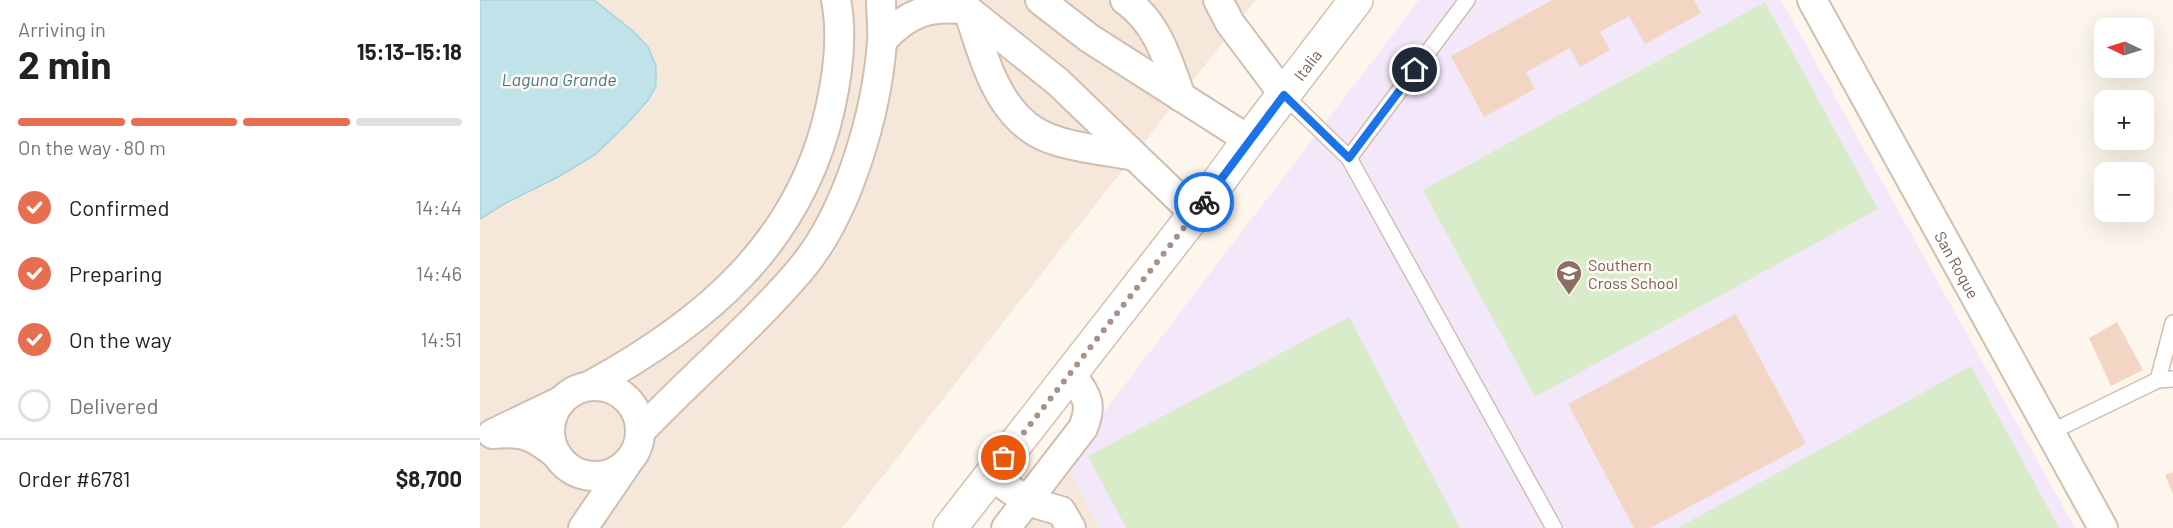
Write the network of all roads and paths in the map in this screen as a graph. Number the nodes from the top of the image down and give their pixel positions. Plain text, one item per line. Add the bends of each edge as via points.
1 (836, 0) edge
2 (881, 0) edge
3 (1040, 0) edge
4 (1125, 0) edge
5 (1218, 0) edge
6 (1356, 0) edge
7 (1467, 0) edge
8 (1812, 0) edge
9 (961, 5) edge
10 (882, 40) junction
11 (1284, 95) junction
12 (1181, 97) junction
13 (1249, 140) junction
14 (1134, 156) junction
15 (1349, 158) junction
16 (1195, 214) junction
17 (2173, 323) edge
18 (1070, 372) junction
19 (2165, 379) edge
20 (589, 386) junction
21 (561, 401) junction
22 (641, 431) junction
23 (2051, 432) junction
24 (486, 436) edge
25 (562, 461) junction
26 (627, 464) junction
27 (991, 476) junction
28 (1028, 515) edge
29 (582, 528) edge
30 (950, 528) edge
31 (1006, 528) edge
32 (1071, 528) edge
33 (1554, 528) edge
34 (2103, 528) edge

1 - 20 street via 840,35 835,86 823,142 803,188 774,236 741,277 711,305 657,346
2 - 10 street
3 - 12 street via 1089,38
4 - 12 street via 1144,16 1160,39
5 - 11 street via 1230,23
6 - 11 street, Italia
7 - 15 lane
8 - 23 street, San Roque
9 - 10 street via 912,16
9 - 14 street via 1058,82
9 - 14 street via 999,93 1026,124 1055,141
10 - 22 street via 871,115 855,171 832,221 802,268
11 - 13 street, Italia
11 - 15 lane
12 - 13 street
13 - 16 street, Italia
14 - 16 street
15 - 33 lane
16 - 18 street, Italia
17 - 19 lane
18 - 27 street, Italia
18 - 28 street via 1087,397 1089,412
19 - 23 lane
20 - 21 street
20 - 22 street via 605,386 631,402
21 - 24 street
21 - 25 street via 550,426 551,441
22 - 26 street via 635,454
23 - 34 street, San Roque
24 - 25 street via 525,434
25 - 26 street via 592,477 605,476
25 - 29 street via 580,492 584,509
26 - 29 street
27 - 28 street
27 - 30 street, Italia
28 - 31 street
28 - 32 street via 1061,511

